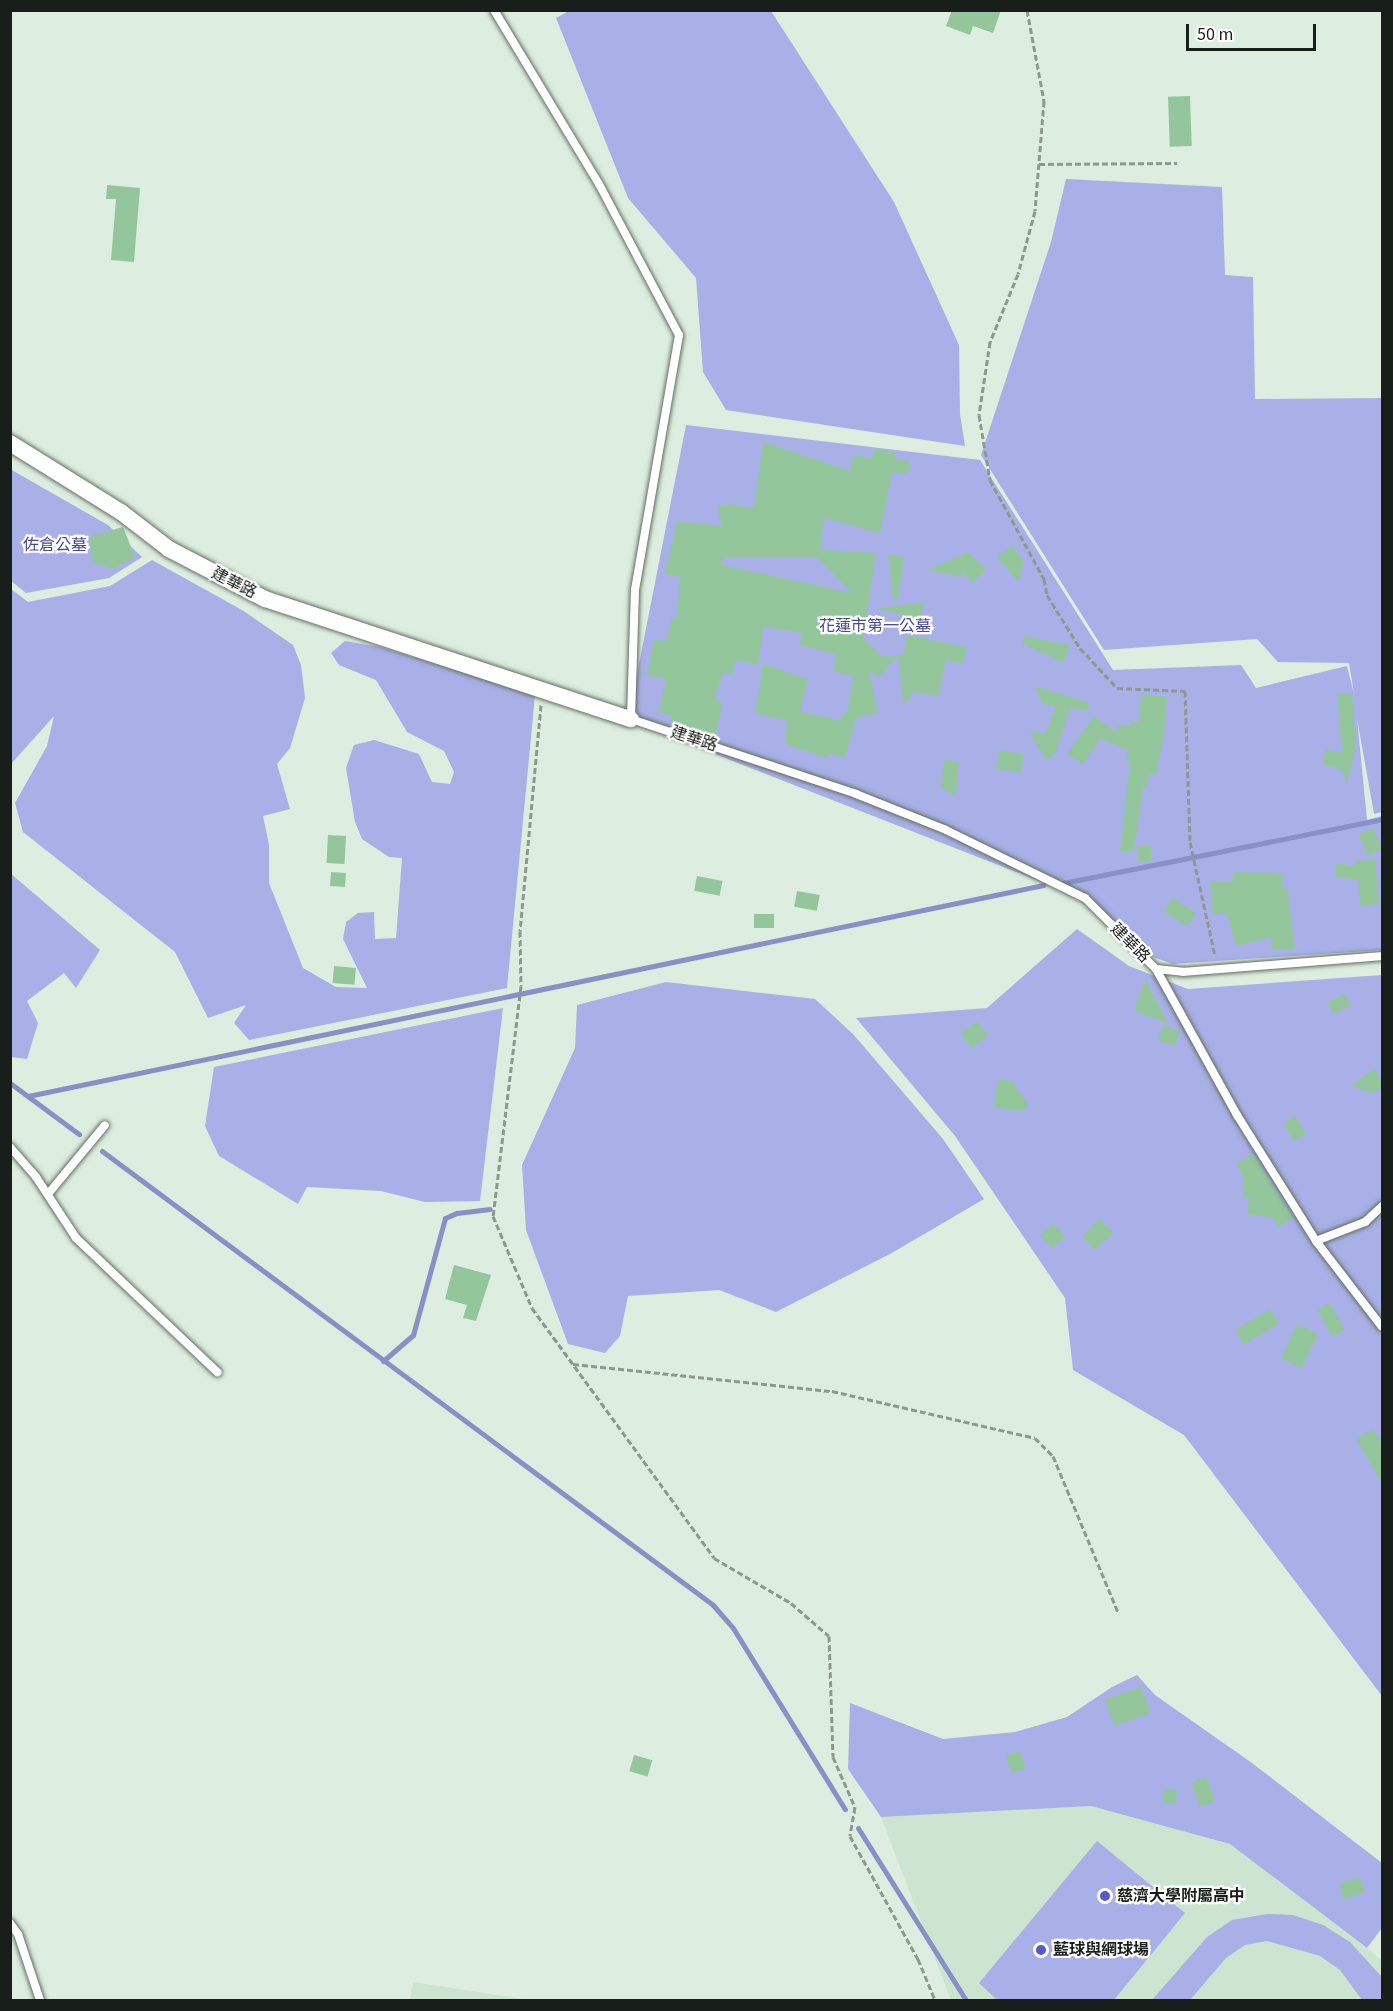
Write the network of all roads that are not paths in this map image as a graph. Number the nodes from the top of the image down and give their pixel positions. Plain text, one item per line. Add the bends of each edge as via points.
1 (494, 10) edge
2 (10, 443) edge
3 (631, 719) junction
4 (1383, 956) edge
5 (1156, 969) junction
6 (105, 1125) dead end
7 (10, 1147) edge
8 (48, 1194) junction
9 (1383, 1206) edge
10 (1316, 1241) junction
11 (1383, 1327) edge
12 (218, 1372) dead end
13 (10, 1923) edge
14 (40, 2001) edge

1 - 3 lane via 599,184 679,335 635,590
2 - 3 street, 建華路 via 121,512 169,549 265,599
3 - 5 lane, 建華路 via 856,794 944,829 1085,898
4 - 5 lane, 建華路 via 1218,970
5 - 10 lane via 1237,1115
6 - 8 lane
7 - 8 lane
8 - 12 lane via 76,1238
9 - 10 lane via 1365,1222
10 - 11 lane
13 - 14 lane via 18,1934

